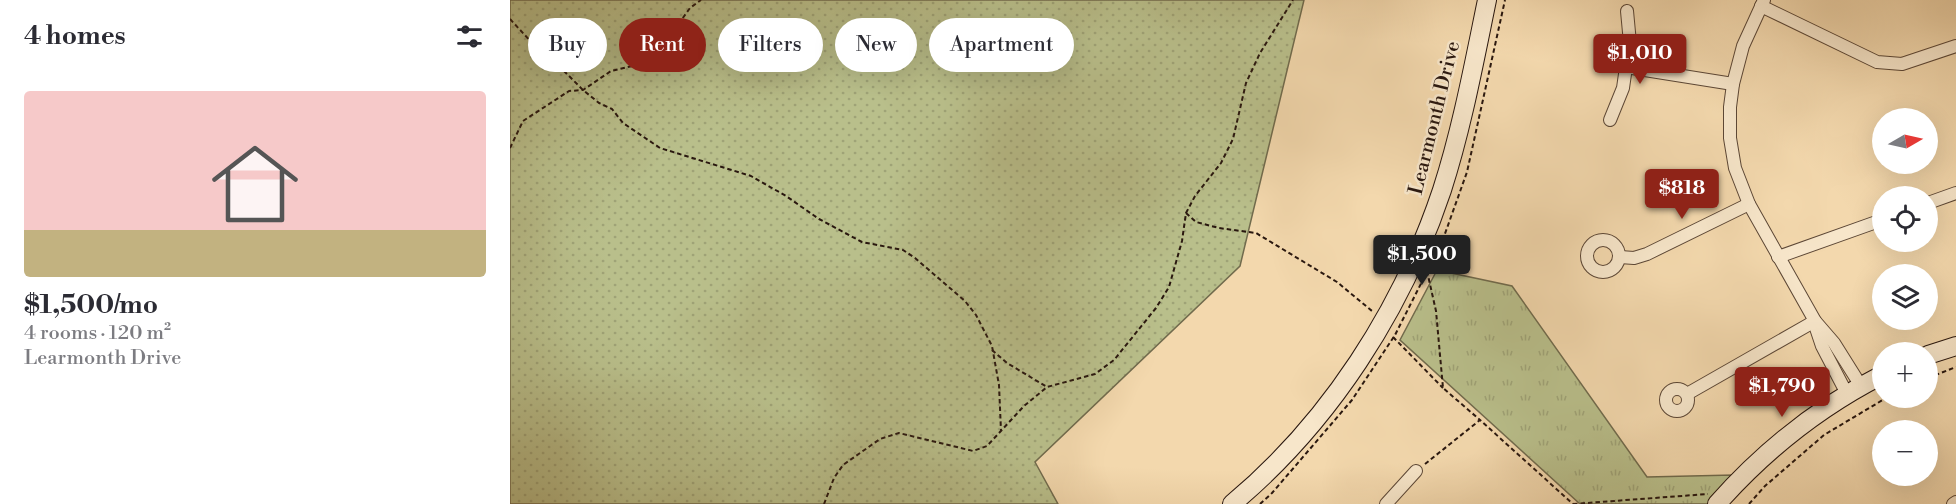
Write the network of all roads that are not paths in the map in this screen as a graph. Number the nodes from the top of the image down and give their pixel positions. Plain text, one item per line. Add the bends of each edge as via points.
1 (1487, 0) edge
2 (1762, 3) edge
3 (1627, 11) dead end
4 (1956, 46) edge
5 (1626, 67) junction
6 (1733, 84) junction
7 (1610, 120) dead end
8 (1956, 193) edge
9 (1938, 199) edge
10 (1749, 204) junction
11 (1872, 224) edge
12 (1620, 257) dead end
13 (1778, 257) junction
14 (1815, 321) junction
15 (1956, 346) edge
16 (1938, 352) edge
17 (1872, 380) edge
18 (1854, 390) junction
19 (1687, 394) dead end
20 (1416, 471) road end
21 (1712, 499) edge
22 (1232, 504) edge
23 (1386, 504) edge

1 - 22 street, Learmonth Drive via 1453,154 1413,262 1361,357 1307,428
2 - 4 street via 1877,62 1902,64
2 - 6 street via 1743,46
3 - 5 street via 1630,43
5 - 6 street
5 - 7 street via 1623,88
6 - 10 street via 1730,138 1735,168
8 - 9 street
10 - 12 street via 1647,254
10 - 13 street
11 - 13 street
13 - 14 street
14 - 18 street via 1834,343
14 - 19 street
15 - 16 street
17 - 18 street
18 - 21 street
20 - 23 street

